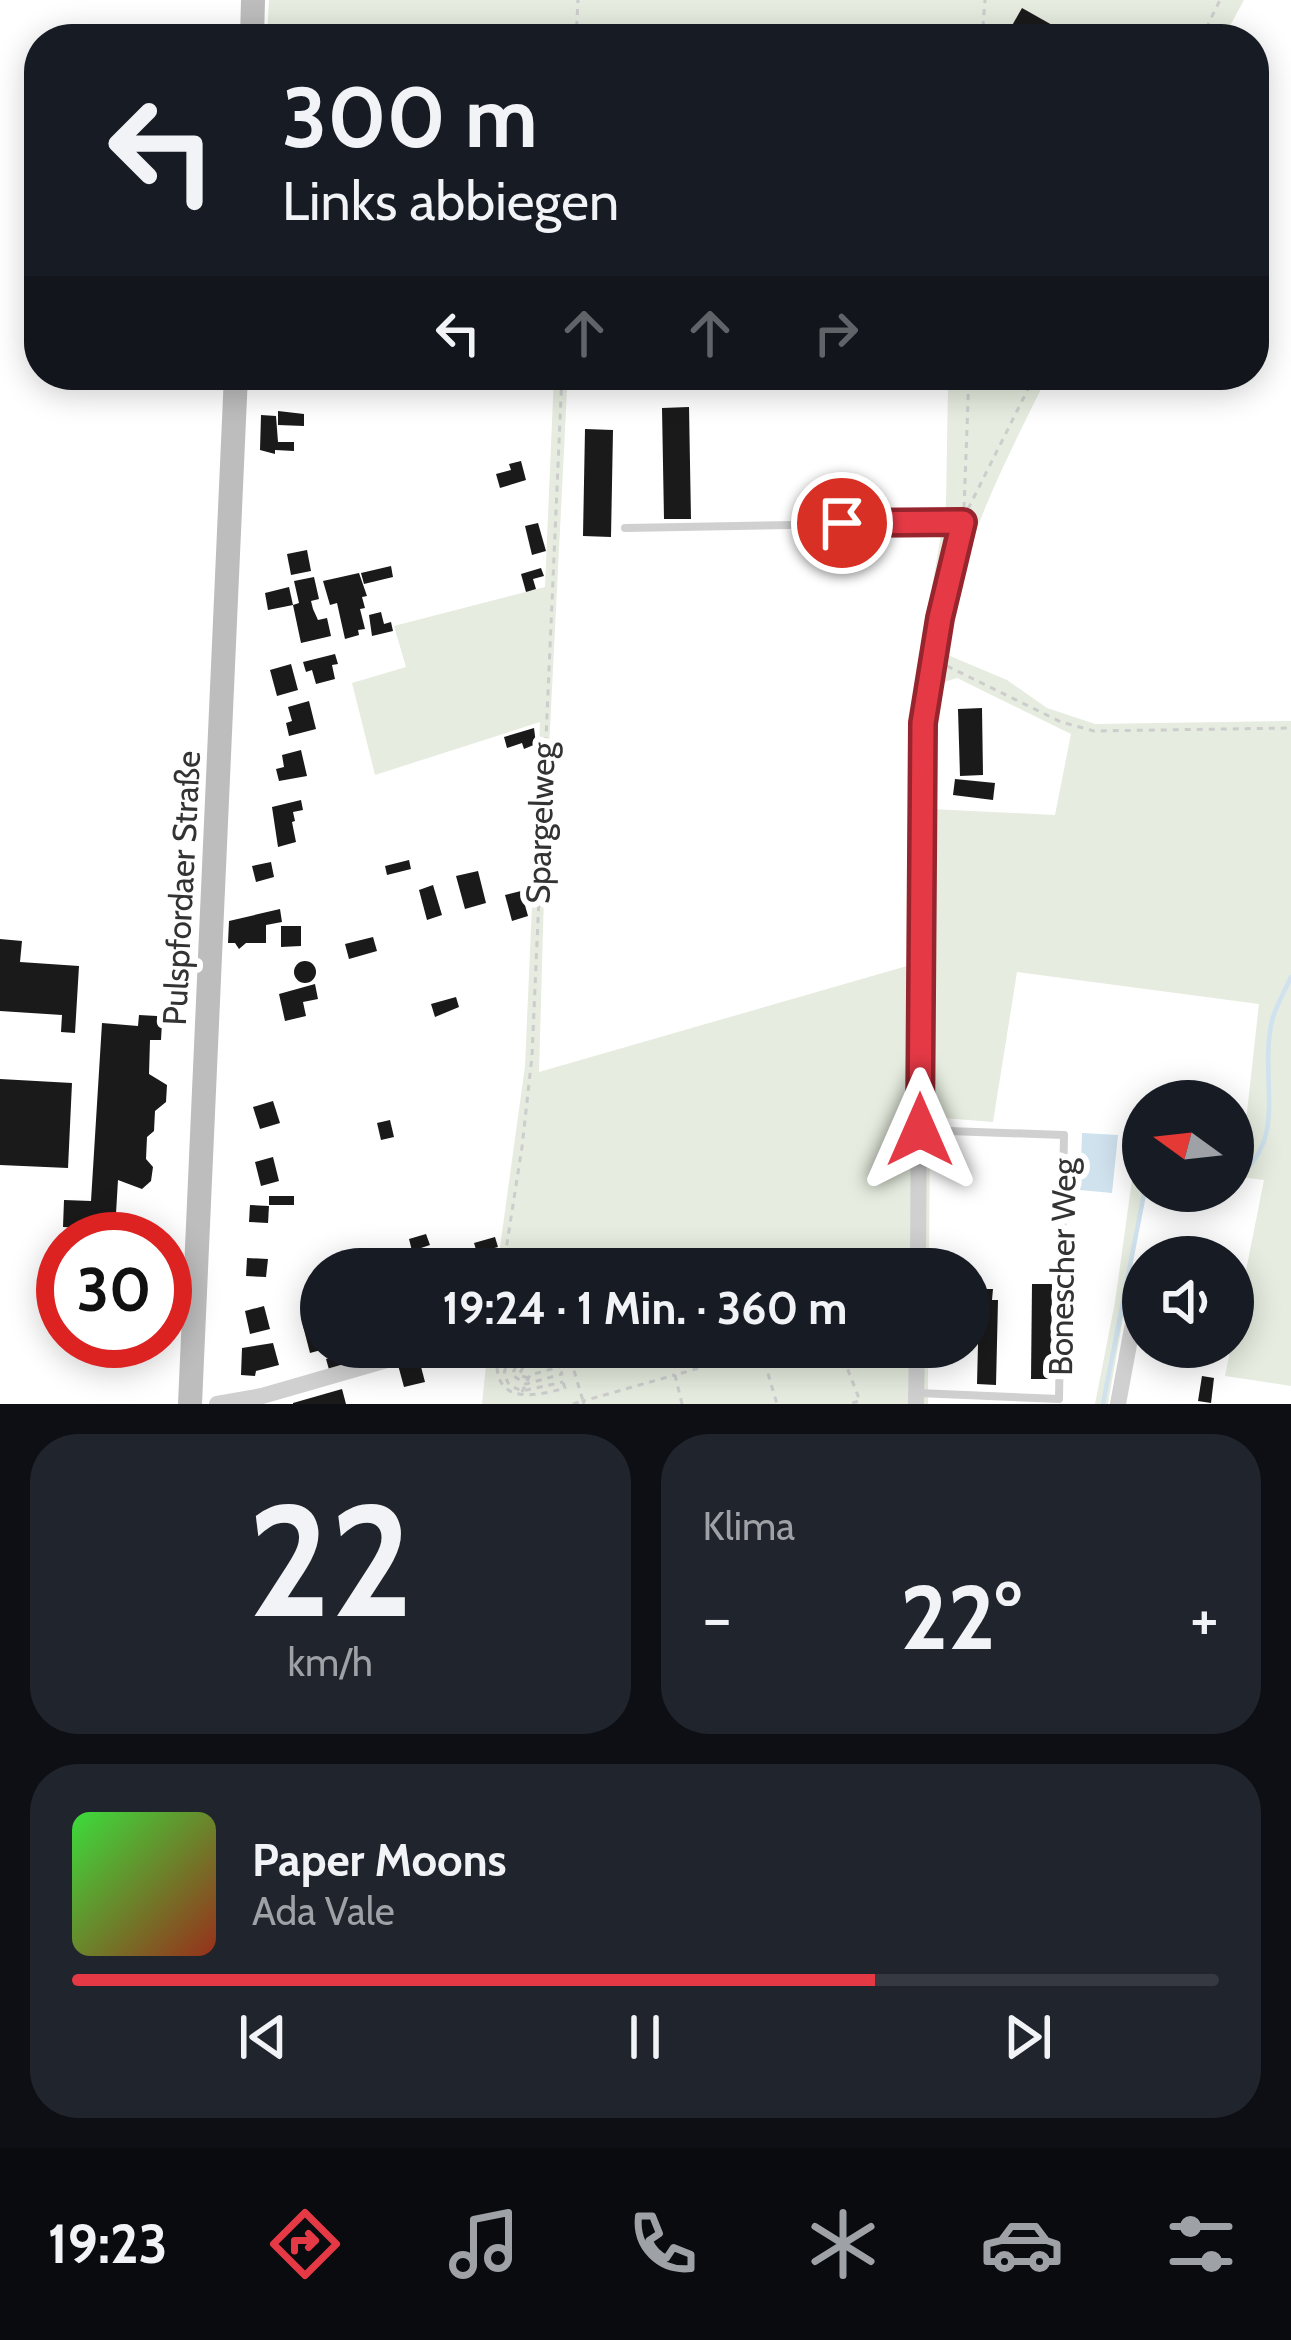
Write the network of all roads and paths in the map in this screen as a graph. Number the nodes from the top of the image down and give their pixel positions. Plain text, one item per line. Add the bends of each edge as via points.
1 (235, 390) edge
2 (561, 390) edge
3 (969, 390) edge
4 (1028, 390) edge
5 (963, 522) junction
6 (625, 528) dead end
7 (931, 662) junction
8 (1291, 728) edge
9 (920, 1130) junction
10 (505, 1248) edge
11 (918, 1248) edge
12 (359, 1368) edge
13 (498, 1368) edge
14 (505, 1368) edge
15 (514, 1368) edge
16 (543, 1368) edge
17 (560, 1368) edge
18 (573, 1368) edge
19 (697, 1368) edge
20 (767, 1368) edge
21 (847, 1368) edge
22 (917, 1368) edge
23 (1125, 1368) edge
24 (562, 1374) junction
25 (675, 1375) junction
26 (527, 1381) junction
27 (563, 1382) junction
28 (522, 1391) junction
29 (916, 1399) edge
30 (517, 1401) edge
31 (584, 1402) edge
32 (860, 1402) edge
33 (190, 1404) edge
34 (218, 1404) edge
35 (572, 1404) edge
36 (682, 1404) edge
37 (777, 1404) edge
38 (847, 1404) edge
39 (1118, 1404) edge

1 - 33 main road, Pulspfordaer Straße
2 - 10 path, Spargelweg via 532,1055
3 - 5 path
4 - 5 path
5 - 6 lane
5 - 7 street
7 - 8 path via 1094,731
7 - 9 street via 921,749
9 - 11 street
9 - 29 lane, Bonescher Weg via 1064,1136 1064,1157 1059,1400
12 - 34 street
13 - 30 path via 503,1389
14 - 28 path via 509,1385
15 - 26 path via 512,1375
16 - 26 path
17 - 24 path
18 - 31 path
19 - 25 path
20 - 37 path
21 - 32 path
22 - 29 street, Bonescher Weg
23 - 39 street
24 - 26 path
24 - 27 path
25 - 31 path
25 - 36 path
26 - 28 path
27 - 28 path
27 - 30 path via 565,1388
28 - 30 path
31 - 35 path
32 - 38 path

